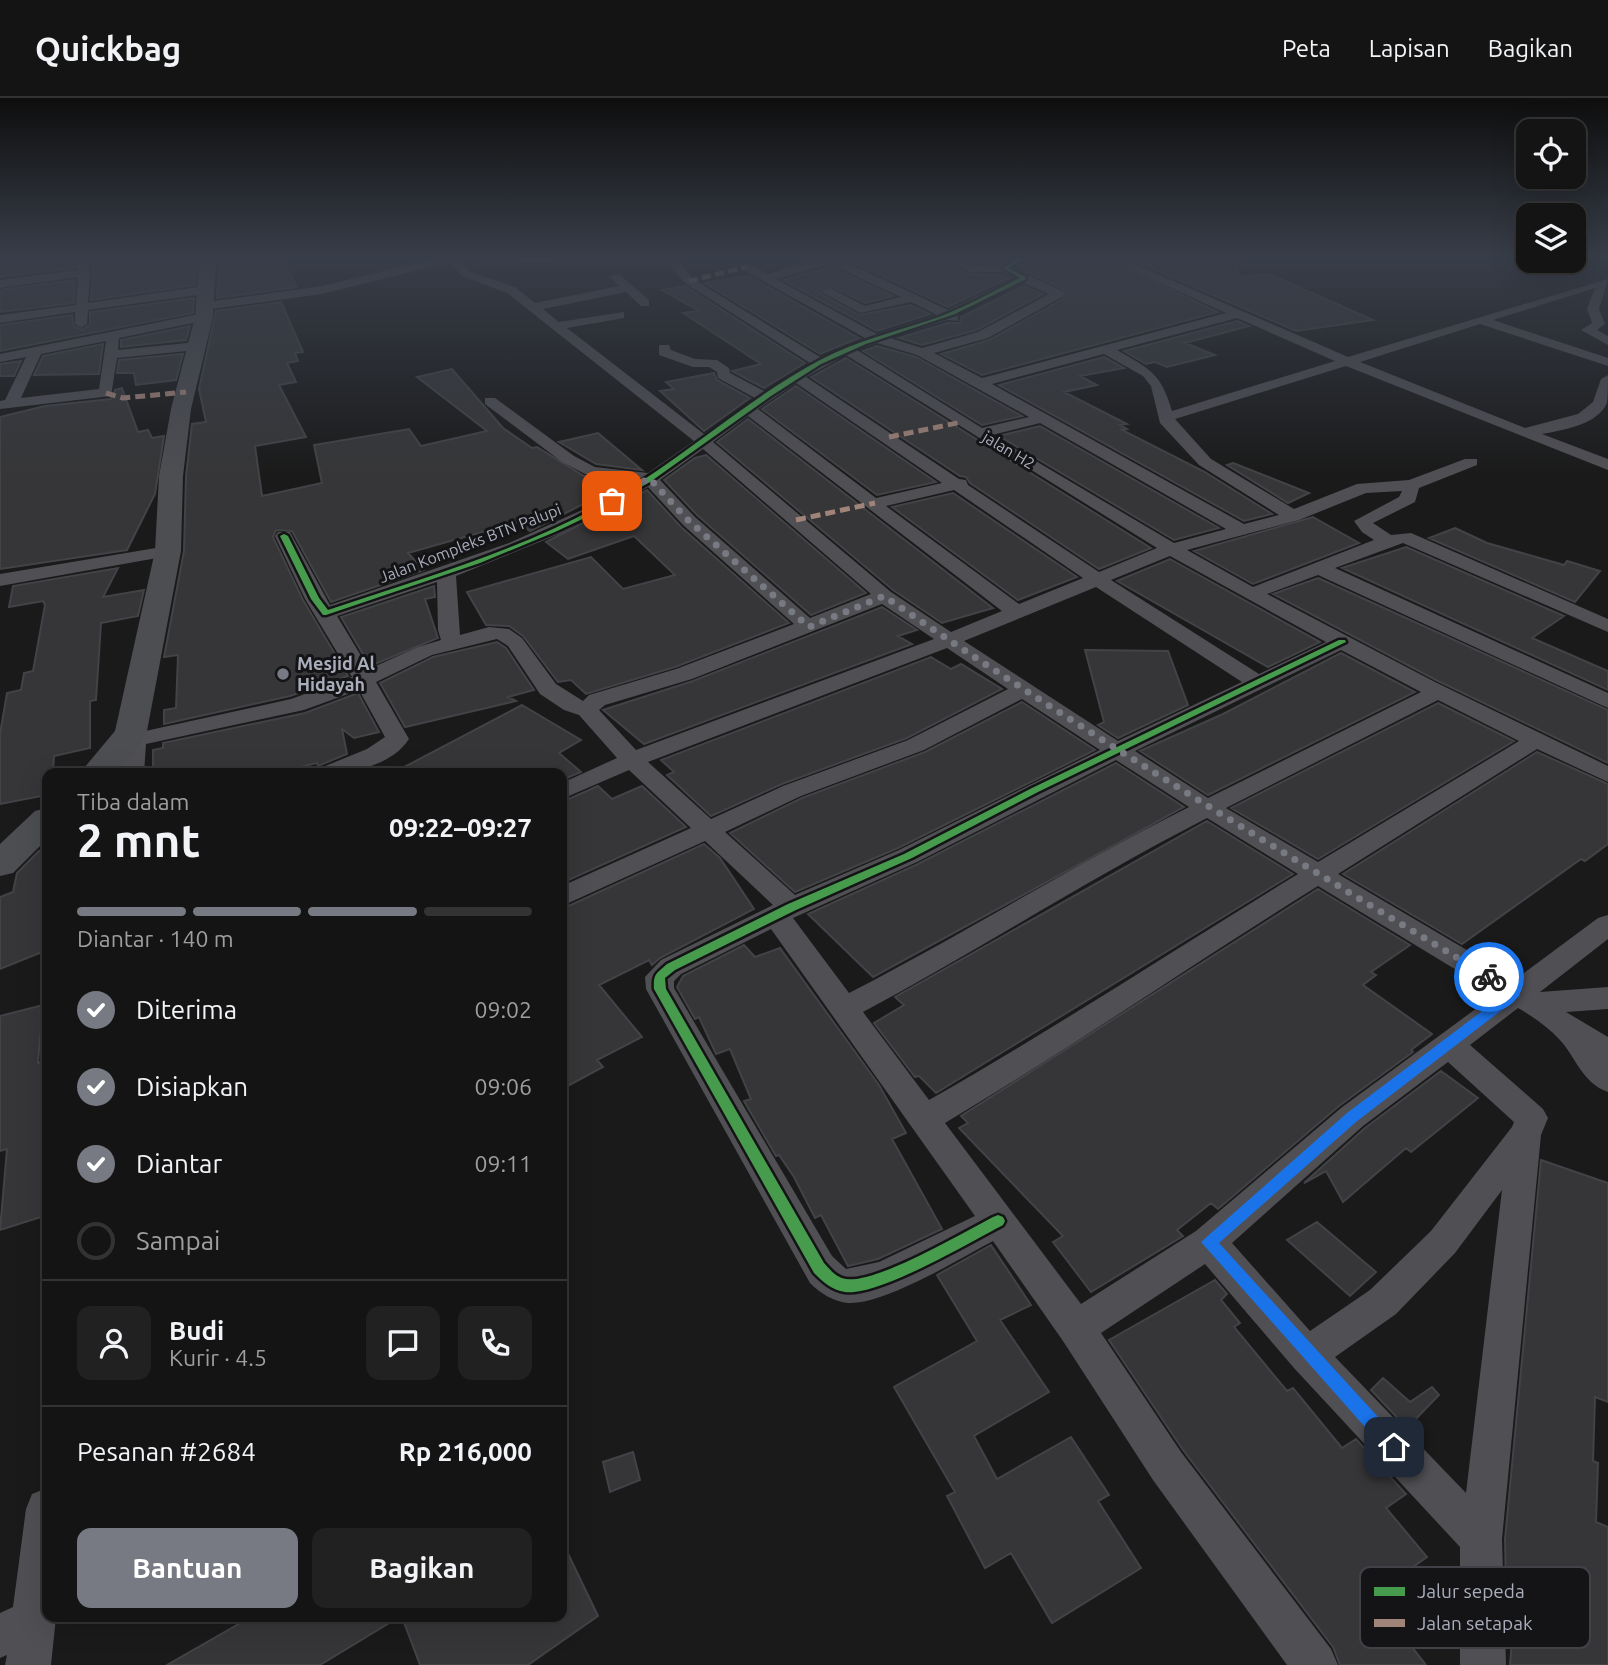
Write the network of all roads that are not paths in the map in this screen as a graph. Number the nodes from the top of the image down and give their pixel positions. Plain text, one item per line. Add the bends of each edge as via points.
1 (80, 329) edge
2 (97, 329) edge
3 (118, 329) edge
4 (200, 329) edge
5 (560, 329) edge
6 (766, 329) edge
7 (859, 329) edge
8 (904, 329) edge
9 (1182, 329) edge
10 (1271, 329) edge
11 (1454, 329) edge
12 (1507, 329) edge
13 (1589, 329) edge
14 (991, 330) edge
15 (875, 338) junction
16 (1608, 341) edge
17 (0, 344) edge
18 (197, 346) junction
19 (664, 348) dead end
20 (848, 350) junction
21 (1107, 350) junction
22 (36, 351) junction
23 (922, 352) junction
24 (111, 355) junction
25 (0, 358) edge
26 (1346, 361) junction
27 (1608, 362) edge
28 (820, 363) junction
29 (796, 377) junction
30 (1608, 379) edge
31 (980, 383) junction
32 (763, 396) junction
33 (490, 401) dead end
34 (5, 405) edge
35 (748, 409) junction
36 (1167, 417) junction
37 (1043, 418) junction
38 (1526, 432) junction
39 (981, 433) junction
40 (704, 442) junction
41 (1471, 462) dead end
42 (1608, 465) edge
43 (649, 478) junction
44 (960, 484) junction
45 (1410, 485) junction
46 (875, 503) junction
47 (1293, 516) junction
48 (1240, 529) junction
49 (284, 536) dead end
50 (1388, 541) junction
51 (1171, 549) junction
52 (167, 551) junction
53 (1319, 568) junction
54 (446, 570) junction
55 (1095, 578) junction
56 (0, 580) edge
57 (1251, 594) junction
58 (884, 596) junction
59 (1016, 612) junction
60 (326, 613) junction
61 (1608, 626) edge
62 (809, 627) junction
63 (949, 640) junction
64 (1342, 642) junction
65 (453, 645) junction
66 (362, 680) junction
67 (1258, 683) junction
68 (1023, 690) junction
69 (1437, 692) junction
70 (1608, 701) edge
71 (587, 710) junction
72 (1536, 740) junction
73 (130, 741) junction
74 (1118, 751) junction
75 (632, 760) junction
76 (101, 768) edge
77 (132, 768) edge
78 (341, 768) edge
79 (1608, 775) edge
80 (567, 790) edge
81 (1206, 807) junction
82 (42, 824) edge
83 (711, 830) junction
84 (0, 864) edge
85 (1317, 874) junction
86 (567, 895) edge
87 (784, 911) junction
88 (1608, 925) edge
89 (1525, 998) junction
90 (1608, 998) edge
91 (846, 1008) junction
92 (1570, 1031) junction
93 (1448, 1044) junction
94 (1608, 1051) edge
95 (1608, 1079) edge
96 (926, 1118) junction
97 (1525, 1135) junction
98 (998, 1221) junction
99 (1208, 1242) junction
100 (1076, 1328) junction
101 (1307, 1354) junction
102 (42, 1529) edge
103 (1481, 1539) junction
104 (1481, 1567) edge
105 (17, 1629) edge
106 (28, 1665) edge
107 (1315, 1665) edge

1 - 17 street
2 - 22 street
3 - 24 street
4 - 18 main road
5 - 40 street
6 - 28 street
7 - 15 street
8 - 15 street, Jalan Kompleks BTN Palupi
9 - 21 street
10 - 26 street
11 - 26 street
12 - 27 street
13 - 16 street
14 - 23 street
15 - 20 street, Jalan Kompleks BTN Palupi
15 - 23 street
18 - 24 street
18 - 52 main road via 171,475
19 - 32 street via 664,352 691,362 712,363 723,375
20 - 28 street, Jalan Kompleks BTN Palupi
20 - 39 street, jalan H2
21 - 31 street
21 - 36 street via 1148,373 1158,386
22 - 25 street
22 - 34 street
23 - 31 street
24 - 34 street via 106,393
26 - 36 street
26 - 38 street
28 - 29 street, Jalan Kompleks BTN Palupi
29 - 32 street, Jalan Kompleks BTN Palupi
29 - 44 street
30 - 38 street via 1598,405 1587,414
31 - 37 street
32 - 35 street, Jalan Kompleks BTN Palupi
33 - 43 street via 591,471
35 - 40 street, Jalan Kompleks BTN Palupi
35 - 46 street
36 - 47 street via 1175,433 1205,462
37 - 39 street
37 - 48 street
38 - 42 street
39 - 51 street, jalan H2
40 - 43 street, Jalan Kompleks BTN Palupi
40 - 58 street
41 - 45 street
43 - 54 street, Jalan Kompleks BTN Palupi via 582,516
43 - 62 street via 689,521
44 - 46 street
44 - 55 street
45 - 47 street via 1363,488
45 - 50 street via 1409,498 1363,520
46 - 59 street
47 - 48 street
48 - 51 street
49 - 60 street
50 - 53 street
50 - 61 street via 1405,537
51 - 55 street
51 - 57 street, jalan H2
52 - 56 street
52 - 73 main road
53 - 57 street
53 - 70 street
54 - 60 street, Jalan Kompleks BTN Palupi
54 - 65 street via 448,630
55 - 59 street
55 - 67 street
57 - 64 street, jalan H2
58 - 62 street
58 - 63 street
59 - 63 street
60 - 66 street
62 - 71 street via 684,674 597,699
63 - 68 street
63 - 75 street
64 - 67 street
64 - 69 street, jalan H2
65 - 66 street via 425,651
65 - 71 street via 489,633 509,635 548,690
66 - 73 street via 296,705
66 - 78 street via 398,739
67 - 74 street
68 - 74 street
68 - 83 street via 916,745 792,791
69 - 72 street, jalan H2
69 - 81 street
71 - 75 street
72 - 79 street, jalan H2
72 - 85 street
73 - 76 main road
73 - 77 street
74 - 81 street
74 - 87 street via 908,856
75 - 80 street
75 - 83 street
81 - 85 street
81 - 91 street
82 - 84 main road
83 - 86 street
83 - 87 street
85 - 89 street
85 - 96 street via 1039,1052
87 - 91 street
87 - 98 street via 671,967 659,977 660,989 819,1268 834,1283 851,1286 875,1281
88 - 89 street
89 - 90 street
89 - 92 street
89 - 93 street
91 - 96 street
92 - 94 street
92 - 95 street
93 - 97 street via 1532,1118
93 - 99 street via 1316,1147
96 - 98 street
97 - 101 street via 1443,1242 1383,1302
97 - 103 street
98 - 100 street
99 - 100 street
99 - 101 street
100 - 107 street via 1167,1466
101 - 103 street
102 - 105 street
103 - 104 street
105 - 106 street

